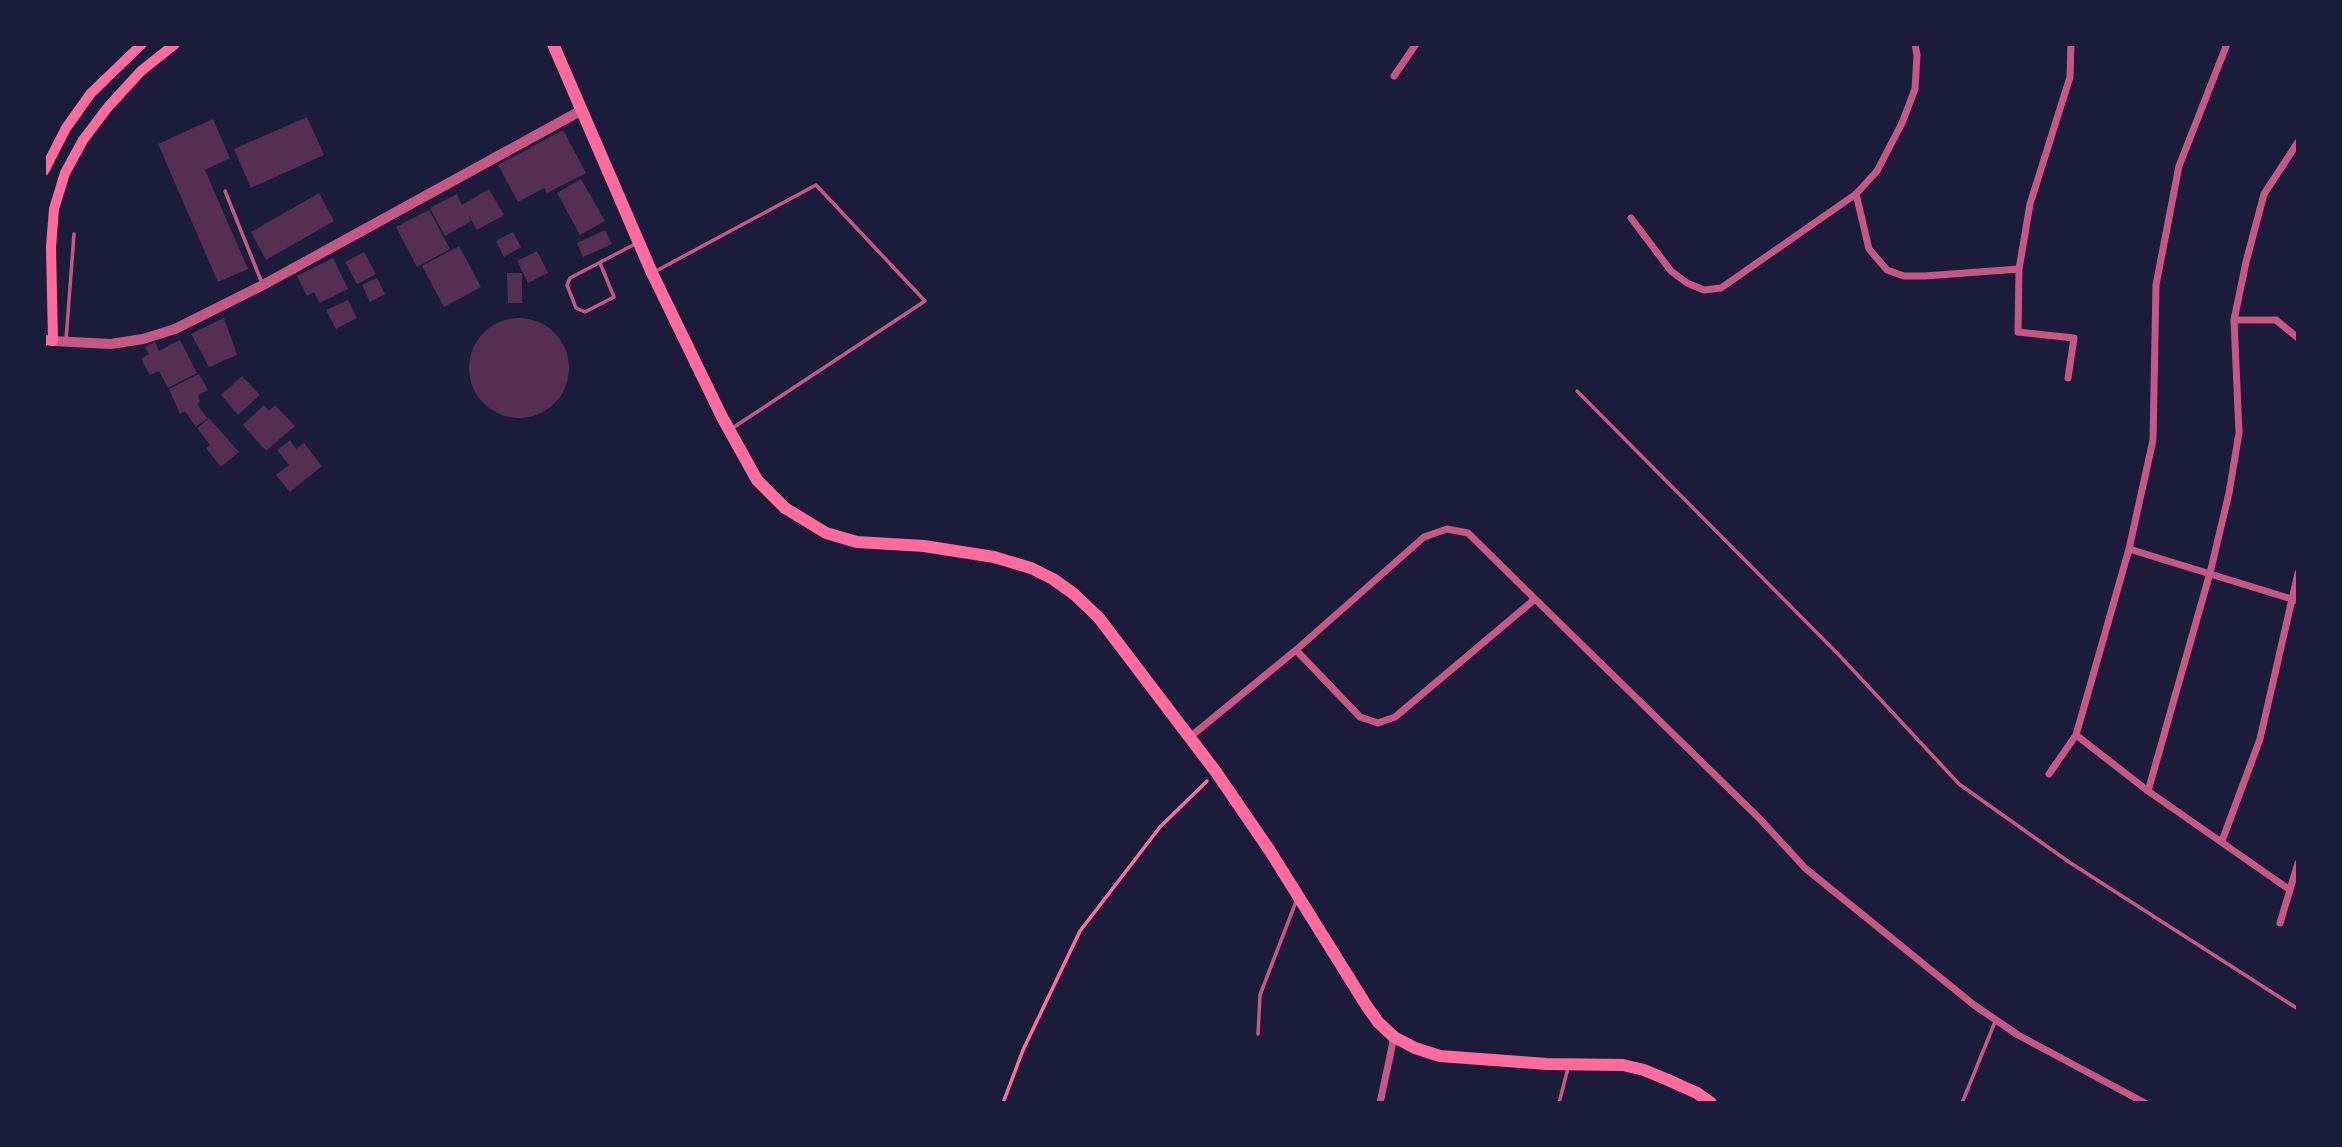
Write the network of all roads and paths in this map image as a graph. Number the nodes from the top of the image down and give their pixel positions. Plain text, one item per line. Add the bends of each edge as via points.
1 (142, 44) edge
2 (175, 44) edge
3 (553, 44) edge
4 (1416, 44) edge
5 (1915, 44) edge
6 (2071, 44) edge
7 (2227, 44) edge
8 (1394, 76) dead end
9 (582, 110) junction
10 (2298, 142) edge
11 (44, 171) edge
12 (225, 191) dead end
13 (1856, 194) junction
14 (1631, 218) dead end
15 (74, 234) dead end
16 (639, 242) junction
17 (600, 263) junction
18 (2018, 269) junction
19 (652, 273) junction
20 (263, 285) junction
21 (2234, 320) junction
22 (2298, 338) edge
23 (48, 341) edge
24 (66, 342) junction
25 (2068, 378) dead end
26 (1577, 391) dead end
27 (729, 430) junction
28 (2130, 549) junction
29 (2210, 572) junction
30 (2298, 573) edge
31 (1535, 598) junction
32 (2295, 600) edge
33 (1296, 650) junction
34 (2076, 735) junction
35 (1189, 737) junction
36 (1216, 772) junction
37 (2049, 774) dead end
38 (2148, 791) junction
39 (2222, 841) junction
40 (2298, 863) edge
41 (2290, 890) junction
42 (1298, 896) junction
43 (2280, 923) dead end
44 (2298, 1009) edge
45 (1996, 1020) junction
46 (1258, 1034) dead end
47 (1394, 1037) junction
48 (1569, 1065) junction
49 (1003, 1103) edge
50 (1380, 1103) edge
51 (1559, 1103) edge
52 (1712, 1103) edge
53 (1962, 1103) edge
54 (2145, 1103) edge

1 - 11 main road via 91,93
2 - 23 main road via 108,107 65,173 54,209
3 - 9 main road
4 - 8 street
5 - 13 street via 1915,89 1902,123 1877,171
6 - 18 street via 2070,78 2030,204
7 - 28 street via 2179,166 2156,285 2152,440
9 - 16 main road
9 - 20 street
10 - 21 street via 2264,194
12 - 20 lane
13 - 14 street via 1721,288 1704,290 1671,271
13 - 18 street via 1869,249 1887,270 1924,276
15 - 24 lane
16 - 17 lane
16 - 19 main road
17 - 17 lane via 614,297 585,312 576,309 567,285 570,278
18 - 25 street via 2018,332 2074,338
19 - 27 main road
19 - 27 lane via 816,185 925,301
20 - 24 street via 175,329 143,339 111,344
21 - 22 street via 2276,320
21 - 29 street via 2239,433
23 - 24 street
26 - 44 lane via 1839,655 1959,784 2069,862
27 - 35 main road via 757,480 785,508 826,533 857,542 994,557 1053,579 1099,618
28 - 29 street
28 - 34 street
29 - 32 street
29 - 38 street
30 - 32 street
31 - 33 street via 1468,533 1447,529 1424,537
31 - 33 street via 1395,717 1378,723 1360,717
31 - 45 street via 1750,808 1805,868
32 - 39 street via 2260,739
33 - 35 street
34 - 37 street
34 - 38 street
35 - 36 main road
36 - 42 main road
36 - 49 path via 1160,827 1080,930
38 - 39 street
39 - 41 street
40 - 41 street
41 - 43 street
42 - 46 lane via 1260,995
42 - 47 main road via 1366,1005
45 - 53 lane
45 - 54 street
47 - 48 main road via 1440,1056
47 - 50 street
48 - 51 lane
48 - 52 main road via 1602,1063 1644,1070

